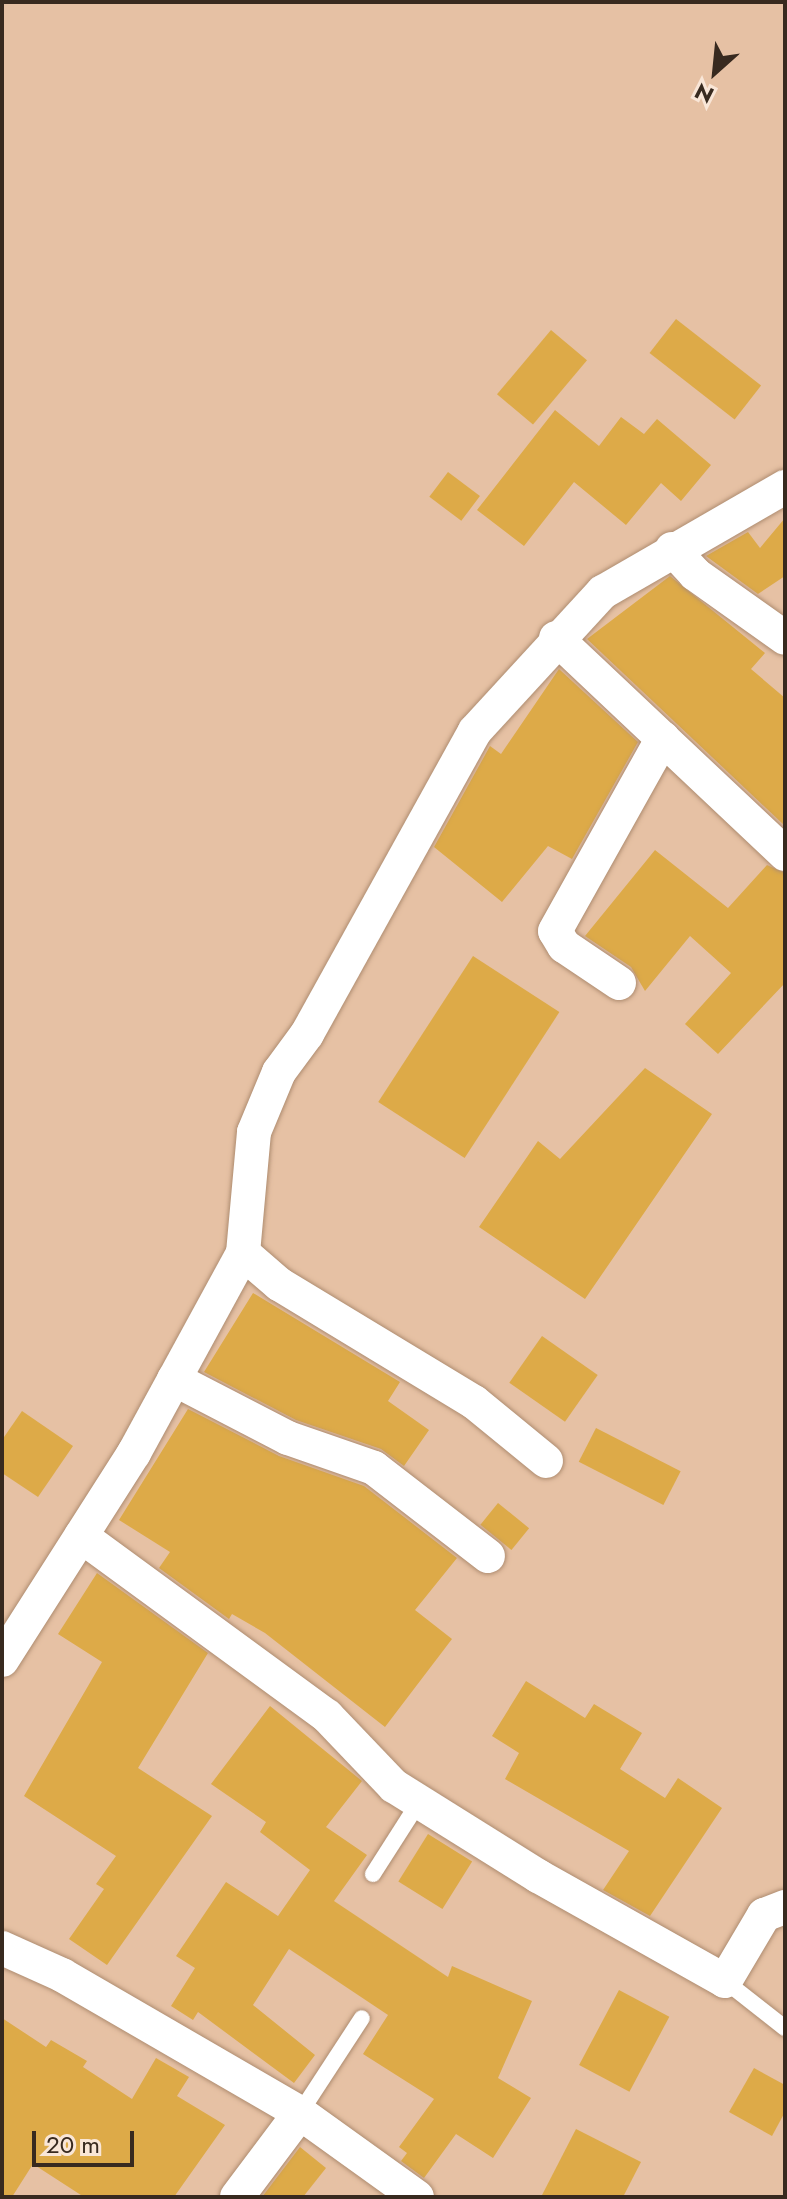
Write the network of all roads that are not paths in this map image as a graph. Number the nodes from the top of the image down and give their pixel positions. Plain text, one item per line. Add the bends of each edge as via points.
1 (785, 487) edge
2 (672, 549) junction
3 (556, 638) junction
4 (785, 638) edge
5 (663, 738) junction
6 (785, 854) edge
7 (619, 983) dead end
8 (243, 1253) junction
9 (174, 1379) junction
10 (546, 1461) dead end
11 (81, 1536) junction
12 (488, 1556) dead end
13 (2, 1660) edge
14 (419, 1802) junction
15 (373, 1874) dead end
16 (785, 1907) edge
17 (2, 1948) edge
18 (725, 1981) junction
19 (362, 2018) dead end
20 (785, 2028) edge
21 (300, 2113) junction
22 (237, 2197) edge
23 (417, 2197) edge

1 - 2 street
2 - 3 street via 603,592
2 - 4 street via 695,574
3 - 5 street
3 - 8 street via 475,731 307,1034 279,1072 254,1132
5 - 6 street
5 - 7 street via 555,931 564,946
8 - 9 street
8 - 10 street via 279,1284 474,1402
9 - 11 street
9 - 12 street via 288,1438 374,1468
11 - 13 street
11 - 14 street via 327,1716 383,1775
14 - 15 lane
14 - 18 street
16 - 18 street via 764,1915
17 - 21 street via 62,1975
18 - 20 lane
19 - 21 lane
21 - 22 street
21 - 23 street

